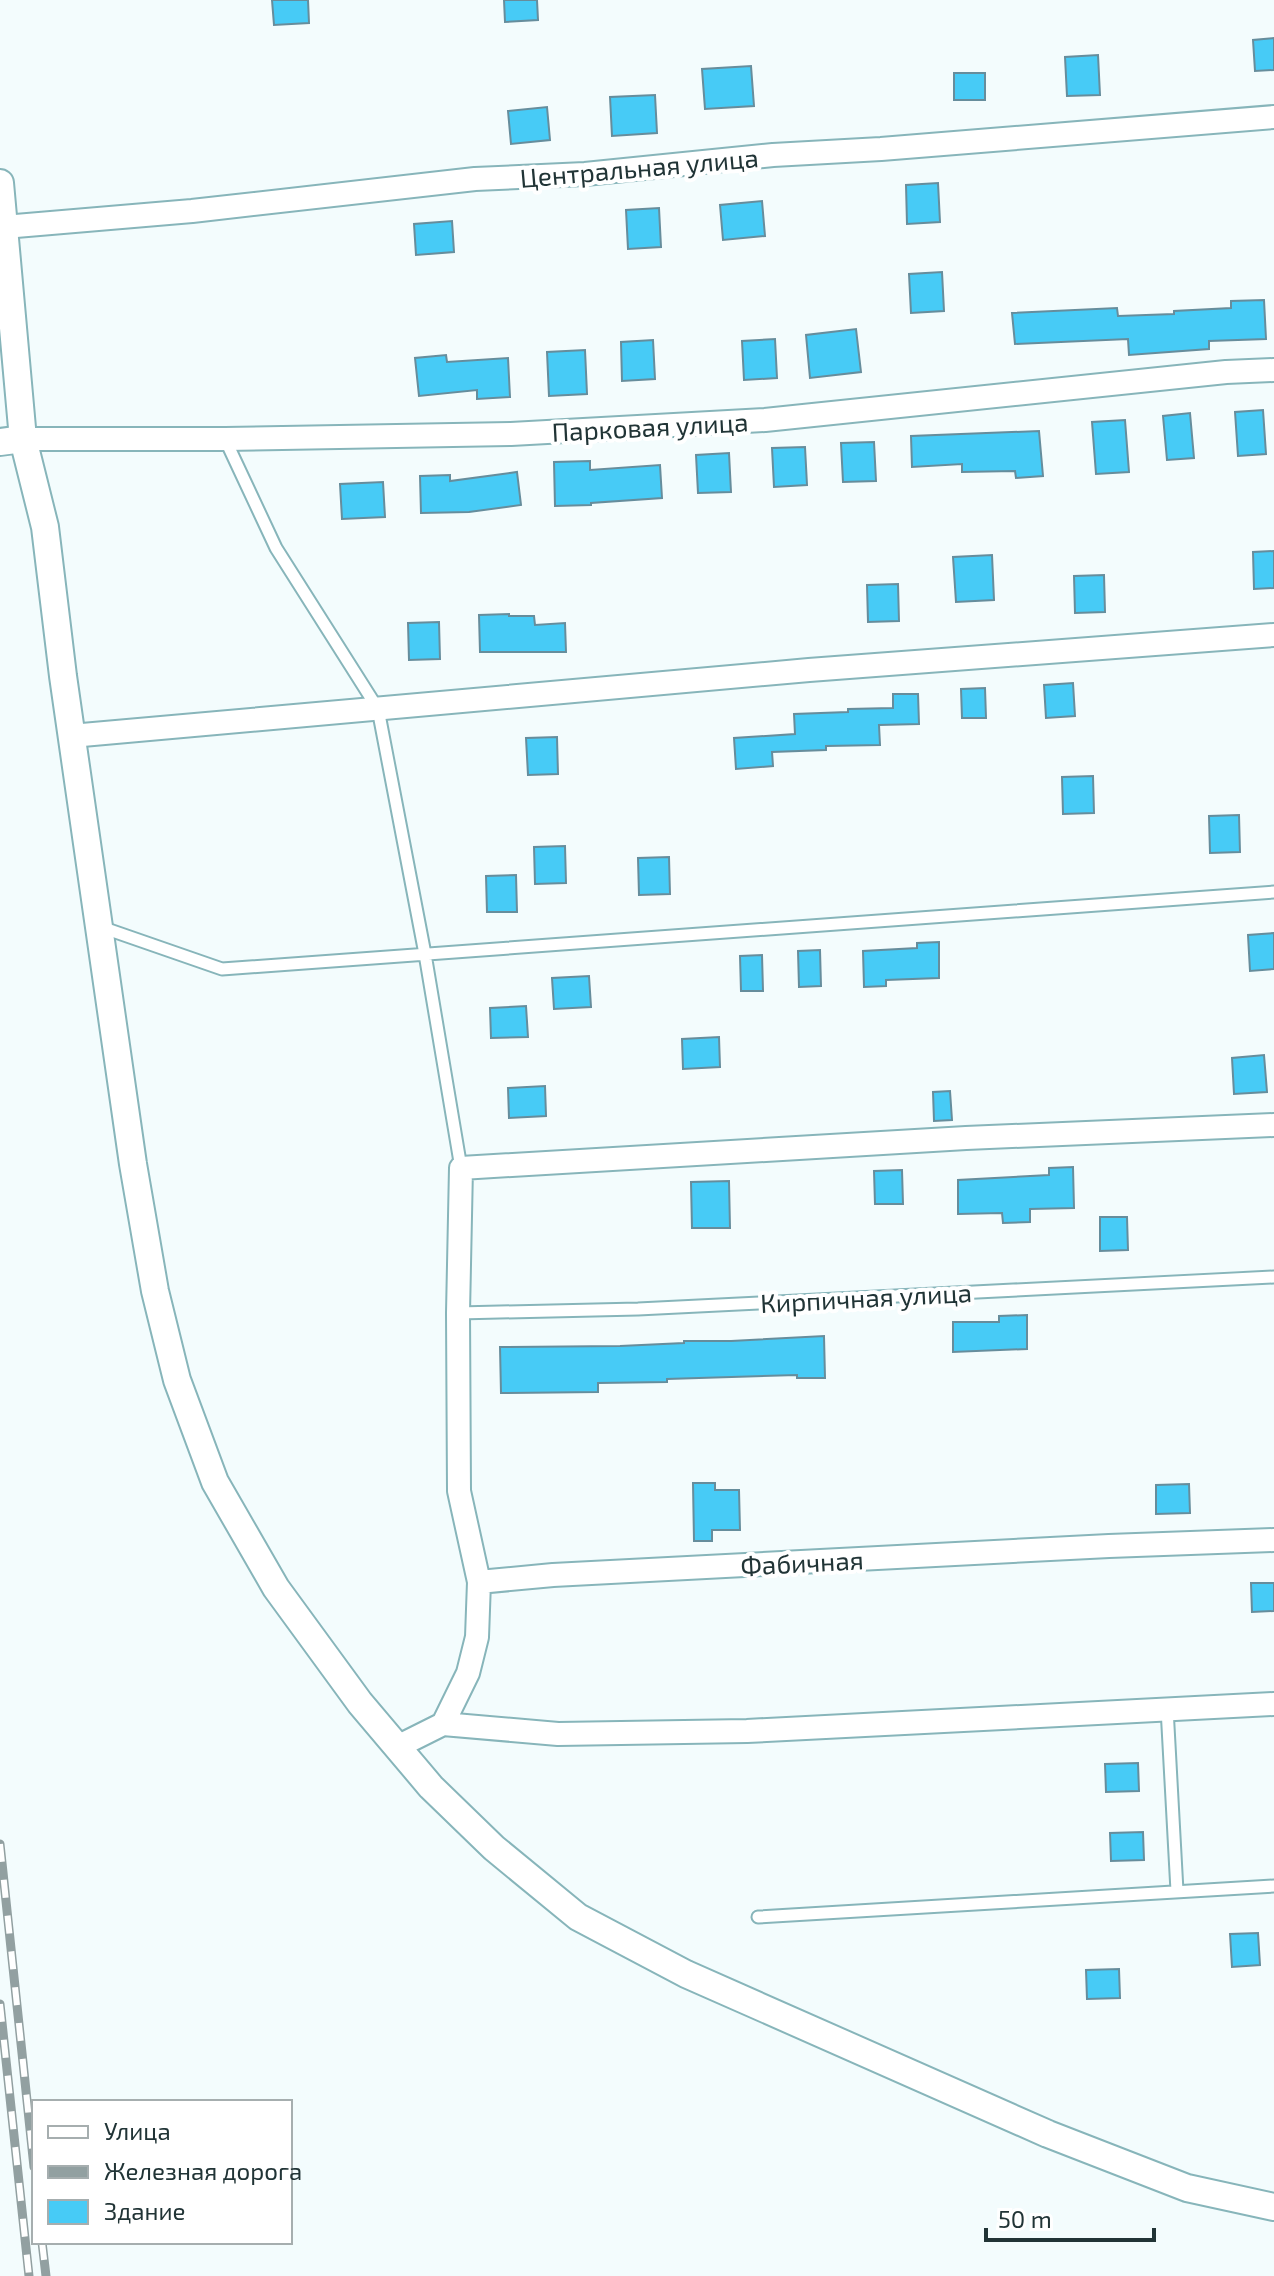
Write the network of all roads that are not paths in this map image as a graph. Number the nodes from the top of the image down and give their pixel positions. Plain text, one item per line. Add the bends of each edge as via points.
1 (1274, 117) edge
2 (0, 183) edge
3 (4, 227) junction
4 (1274, 370) edge
5 (225, 439) junction
6 (12, 441) edge
7 (1274, 635) edge
8 (378, 709) junction
9 (71, 736) junction
10 (1274, 892) edge
11 (99, 926) junction
12 (425, 954) junction
13 (1274, 1125) edge
14 (461, 1168) junction
15 (1274, 1277) edge
16 (458, 1313) junction
17 (1274, 1540) edge
18 (479, 1582) junction
19 (1274, 1704) edge
20 (1167, 1708) junction
21 (443, 1724) junction
22 (397, 1747) junction
23 (1274, 1886) edge
24 (1177, 1891) junction
25 (758, 1917) dead end
26 (1274, 2207) edge

1 - 3 street, Центральная улица via 475,179
2 - 3 street
3 - 6 street
4 - 5 street, Парковая улица via 765,420 511,434
5 - 6 street, Парковая улица
5 - 8 lane via 276,548
6 - 9 street via 45,527
7 - 8 street
8 - 9 street
8 - 12 lane
9 - 11 street
10 - 12 lane
11 - 12 lane via 222,969
11 - 22 street via 152,1277 177,1380 215,1482 276,1588
12 - 14 lane
13 - 14 street
14 - 16 street
15 - 16 lane, Кирпичная улица
16 - 18 street via 459,1491
17 - 18 street, Фабичная
18 - 21 street via 477,1637 468,1673
19 - 20 street
20 - 21 street via 747,1731 558,1734
20 - 24 lane
21 - 22 street
22 - 26 street via 494,1848 578,1917 686,1974 1048,2134 1187,2188
23 - 24 lane
24 - 25 lane

